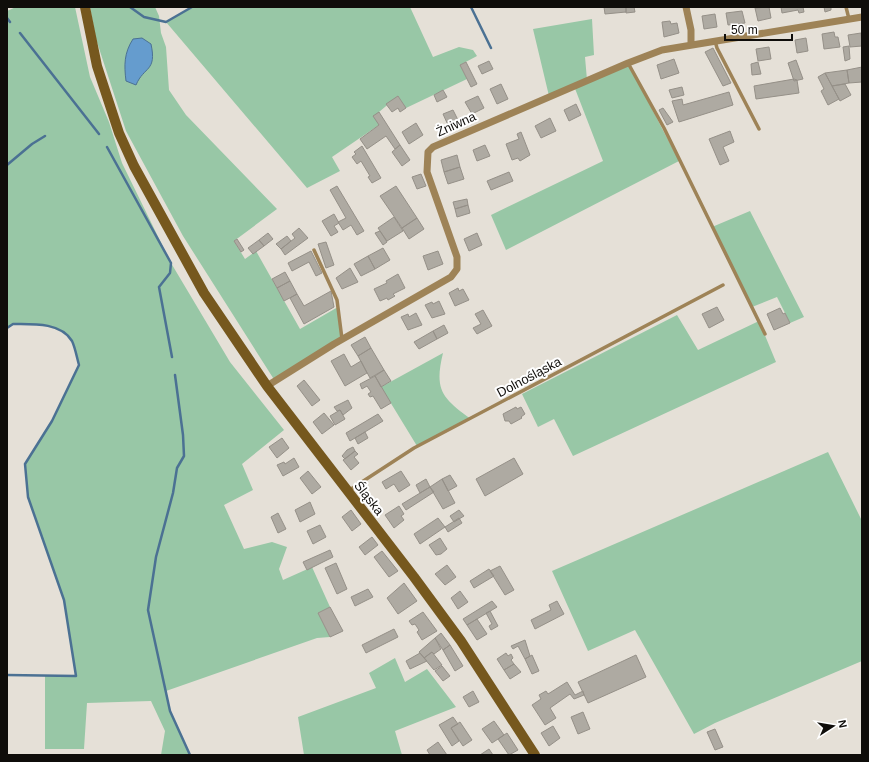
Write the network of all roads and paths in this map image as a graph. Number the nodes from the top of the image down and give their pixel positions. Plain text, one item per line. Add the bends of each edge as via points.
1 (85, 7) edge
2 (686, 7) edge
3 (846, 7) edge
4 (862, 17) edge
5 (849, 19) junction
6 (715, 41) junction
7 (691, 45) junction
8 (628, 63) junction
9 (758, 128) dead end
10 (314, 250) dead end
11 (722, 285) dead end
12 (765, 334) dead end
13 (342, 340) junction
14 (267, 386) junction
15 (347, 491) junction
16 (535, 755) edge

1 - 14 street, Śląska via 98,66 119,133 134,166 183,258 218,315
2 - 7 street
3 - 5 lane
4 - 5 street, Żniwna
5 - 6 street, Żniwna
6 - 7 street, Żniwna
6 - 9 lane
7 - 8 street, Żniwna via 662,50
8 - 12 lane via 664,128
8 - 13 street, Żniwna via 433,147 428,152 427,172 457,257 457,269 451,277 427,292
10 - 13 lane via 337,300
11 - 15 lane, Dolnośląska via 414,448
13 - 14 street, Żniwna
14 - 15 street, Śląska
15 - 16 street, Śląska via 461,641

